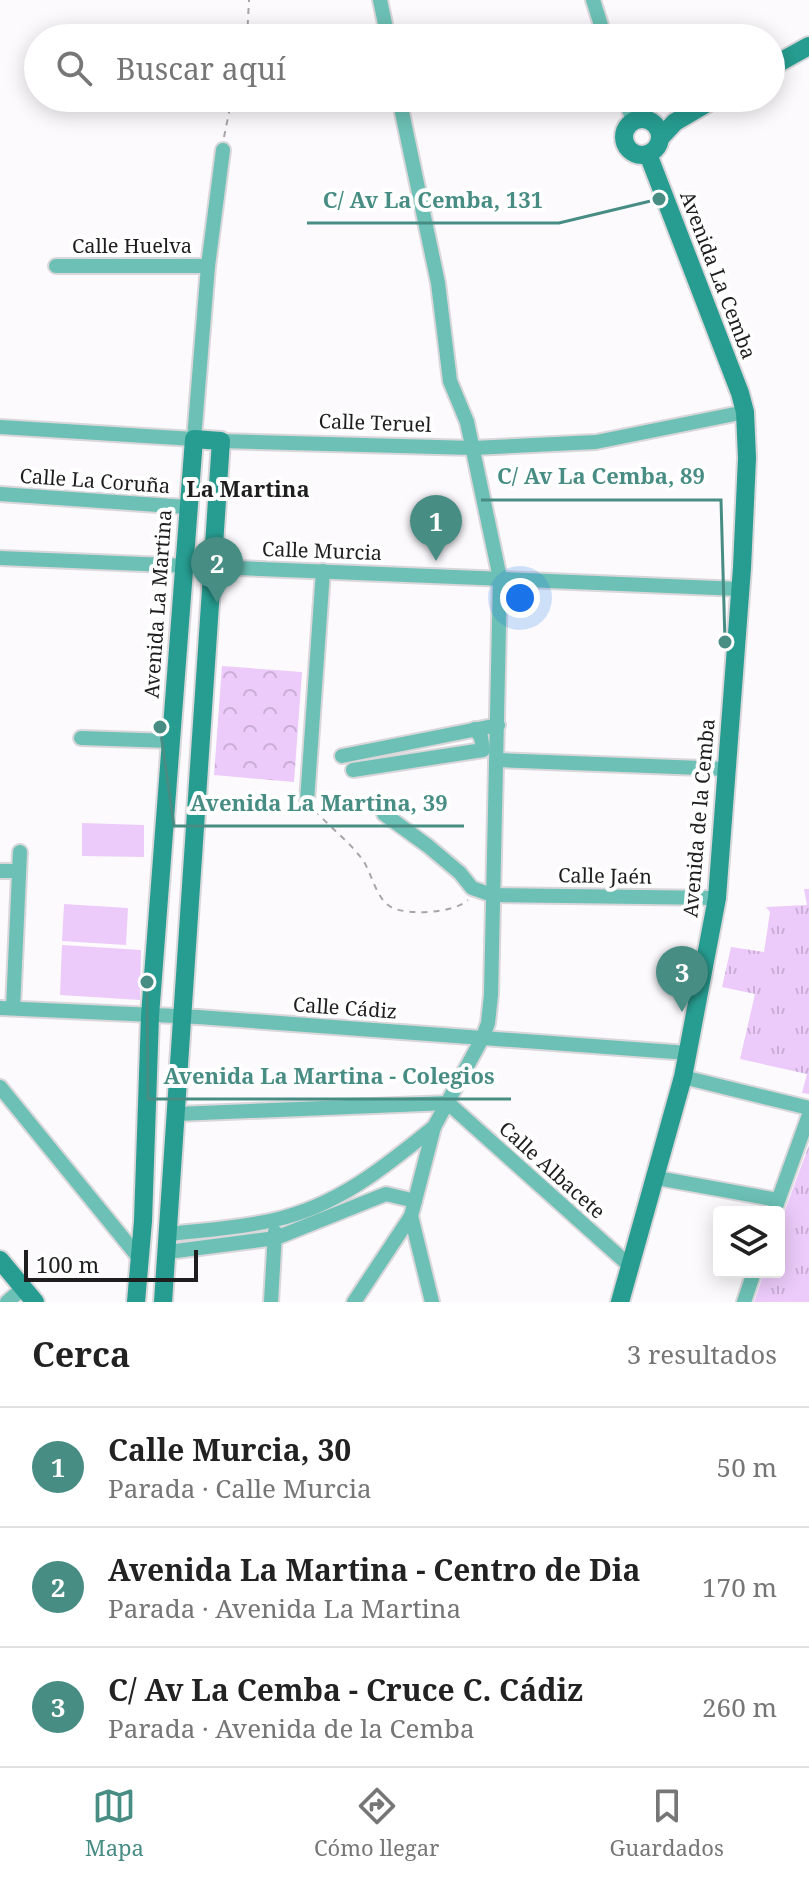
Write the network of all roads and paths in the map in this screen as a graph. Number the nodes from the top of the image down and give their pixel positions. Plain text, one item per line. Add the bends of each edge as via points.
1 (249, 0) edge
2 (380, 0) edge
3 (593, 0) edge
4 (248, 24) edge
5 (385, 24) edge
6 (601, 24) edge
7 (809, 46) edge
8 (785, 59) edge
9 (230, 112) edge
10 (402, 112) edge
11 (636, 112) edge
12 (692, 112) edge
13 (648, 127) junction
14 (223, 150) joint
15 (648, 154) junction
16 (56, 266) dead end
17 (208, 266) junction
18 (745, 412) junction
19 (0, 427) edge
20 (194, 439) junction
21 (221, 441) junction
22 (473, 448) junction
23 (0, 494) edge
24 (187, 507) junction
25 (0, 558) edge
26 (183, 567) junction
27 (213, 567) junction
28 (323, 571) junction
29 (500, 578) junction
30 (740, 589) junction
31 (498, 725) junction
32 (475, 729) junction
33 (81, 738) dead end
34 (171, 741) junction
35 (342, 756) dead end
36 (497, 760) junction
37 (727, 769) junction
38 (353, 770) dead end
39 (307, 801) joint
40 (384, 814) dead end
41 (20, 852) dead end
42 (0, 871) edge
43 (18, 871) junction
44 (472, 888) junction
45 (492, 895) junction
46 (717, 898) junction
47 (7, 1008) edge
48 (150, 1016) junction
49 (183, 1017) junction
50 (483, 1037) junction
51 (688, 1053) junction
52 (683, 1077) junction
53 (0, 1087) edge
54 (448, 1103) junction
55 (809, 1108) edge
56 (177, 1114) junction
57 (809, 1115) edge
58 (434, 1127) junction
59 (402, 1155) junction
60 (424, 1165) junction
61 (657, 1178) junction
62 (776, 1206) edge
63 (413, 1209) junction
64 (274, 1220) junction
65 (143, 1221) junction
66 (119, 1231) junction
67 (168, 1243) junction
68 (271, 1243) junction
69 (140, 1259) junction
70 (0, 1260) edge
71 (630, 1266) junction
72 (752, 1278) edge
73 (29, 1295) edge
74 (7, 1302) edge
75 (136, 1302) edge
76 (163, 1302) edge
77 (271, 1302) edge
78 (354, 1302) edge
79 (432, 1302) edge
80 (620, 1302) edge
81 (744, 1302) edge

1 - 4 path
2 - 5 street
3 - 6 street
7 - 8 street
9 - 14 path
10 - 22 street via 438,283 450,381
11 - 13 street
12 - 13 street
13 - 15 street via 658,146
13 - 15 street via 624,132 633,153
14 - 17 street, Avenida La Martina
15 - 18 street, Avenida La Cemba
16 - 17 street, Calle Huelva
17 - 20 street, Avenida La Martina
18 - 22 street, Calle Teruel via 596,442
18 - 30 street, Avenida de la Cemba
19 - 20 street, Calle Teruel
20 - 21 street, Calle Teruel
20 - 24 street, Avenida La Martina
21 - 22 street, Calle Teruel
21 - 27 street
22 - 29 street
23 - 24 street, Calle La Coruña
24 - 26 street, Avenida La Martina
25 - 26 street, Calle Murcia
26 - 27 street, Calle Murcia
26 - 34 street, Avenida La Martina
27 - 28 street, Calle Murcia
27 - 49 street
28 - 29 street, Calle Murcia
28 - 39 street
29 - 30 street, Calle Murcia
29 - 31 street
30 - 37 street, Avenida de la Cemba
31 - 32 street
31 - 36 street
32 - 35 street
32 - 38 street via 483,750
33 - 34 street
34 - 48 street, Avenida La Martina
36 - 37 street
36 - 45 street
37 - 46 street, Avenida de la Cemba
39 - 44 path via 363,859 384,902 393,908 452,910 467,903
40 - 44 street
41 - 43 street
42 - 43 street
43 - 47 street
44 - 45 street, Calle Jaén
45 - 46 street, Calle Jaén
45 - 50 street via 491,995
46 - 51 street, Avenida de la Cemba
47 - 48 street, Calle Cádiz
48 - 49 street, Calle Cádiz
48 - 65 street, Avenida La Martina
49 - 50 street, Calle Cádiz
49 - 56 street
50 - 51 street, Calle Cádiz
50 - 54 street
51 - 52 street, Avenida de la Cemba
52 - 55 street
52 - 61 street, Avenida de la Cemba
53 - 66 street
54 - 56 street
54 - 58 street
54 - 71 street, Calle Albacete
56 - 67 street
57 - 62 street
58 - 59 street
58 - 60 street
59 - 60 street via 413,1154
59 - 64 street via 347,1192
60 - 63 street
61 - 62 street
61 - 71 street, Avenida de la Cemba
63 - 68 street via 386,1194
63 - 78 street
63 - 79 street
64 - 67 street
64 - 68 street
65 - 66 street
65 - 69 street, Avenida La Martina
66 - 69 street
67 - 68 street
67 - 76 street
68 - 77 street
69 - 75 street, Avenida La Martina
70 - 73 street
71 - 80 street
72 - 81 street
73 - 74 street

